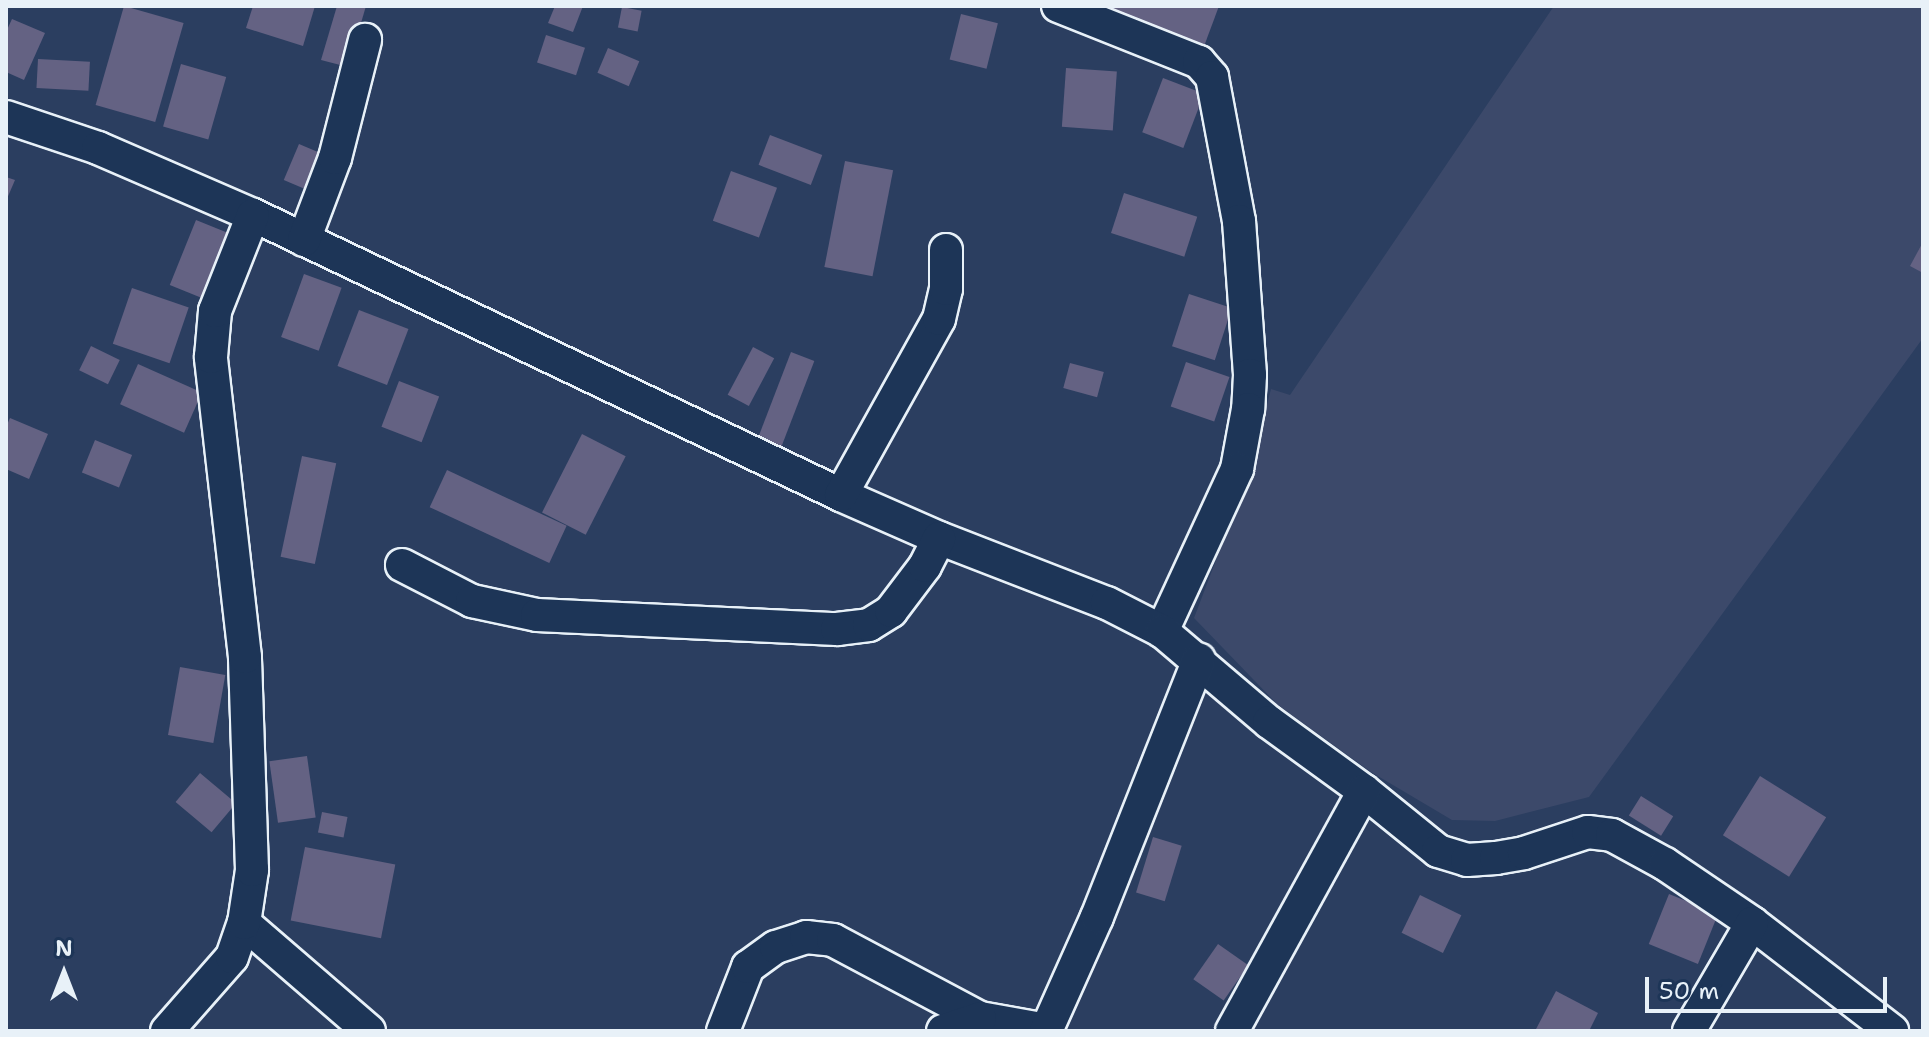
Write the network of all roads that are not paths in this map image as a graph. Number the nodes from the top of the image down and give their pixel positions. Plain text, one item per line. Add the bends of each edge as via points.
1 (1058, 6) edge
2 (365, 40) dead end
3 (6, 117) edge
4 (253, 215) junction
5 (304, 240) junction
6 (946, 250) dead end
7 (841, 495) junction
8 (939, 538) junction
9 (402, 565) dead end
10 (1162, 631) junction
11 (1199, 659) junction
12 (1364, 791) junction
13 (244, 923) junction
14 (1752, 923) junction
15 (980, 1018) junction
16 (167, 1031) edge
17 (369, 1031) edge
18 (723, 1031) edge
19 (943, 1031) edge
20 (1046, 1031) edge
21 (1232, 1031) edge
22 (1689, 1031) edge
23 (1892, 1031) edge

1 - 10 street via 1199,62 1212,77 1239,221 1250,375 1237,469
2 - 5 street via 335,158
3 - 4 street via 98,148
4 - 5 street
4 - 13 street via 215,311 211,357 245,657 252,870
5 - 7 street
6 - 7 street via 939,319
7 - 8 street
8 - 9 street via 891,611 869,625 837,629 537,615 472,601
8 - 10 street via 1107,603
10 - 11 street
11 - 12 street via 1269,722
11 - 20 street via 1103,903
12 - 14 street via 1438,851 1467,860 1524,853 1588,832 1612,835
12 - 21 street
13 - 16 street via 232,957
13 - 17 street
14 - 22 street
14 - 23 street
15 - 18 street via 833,940 806,937 776,947 748,967
15 - 19 street
15 - 20 street

